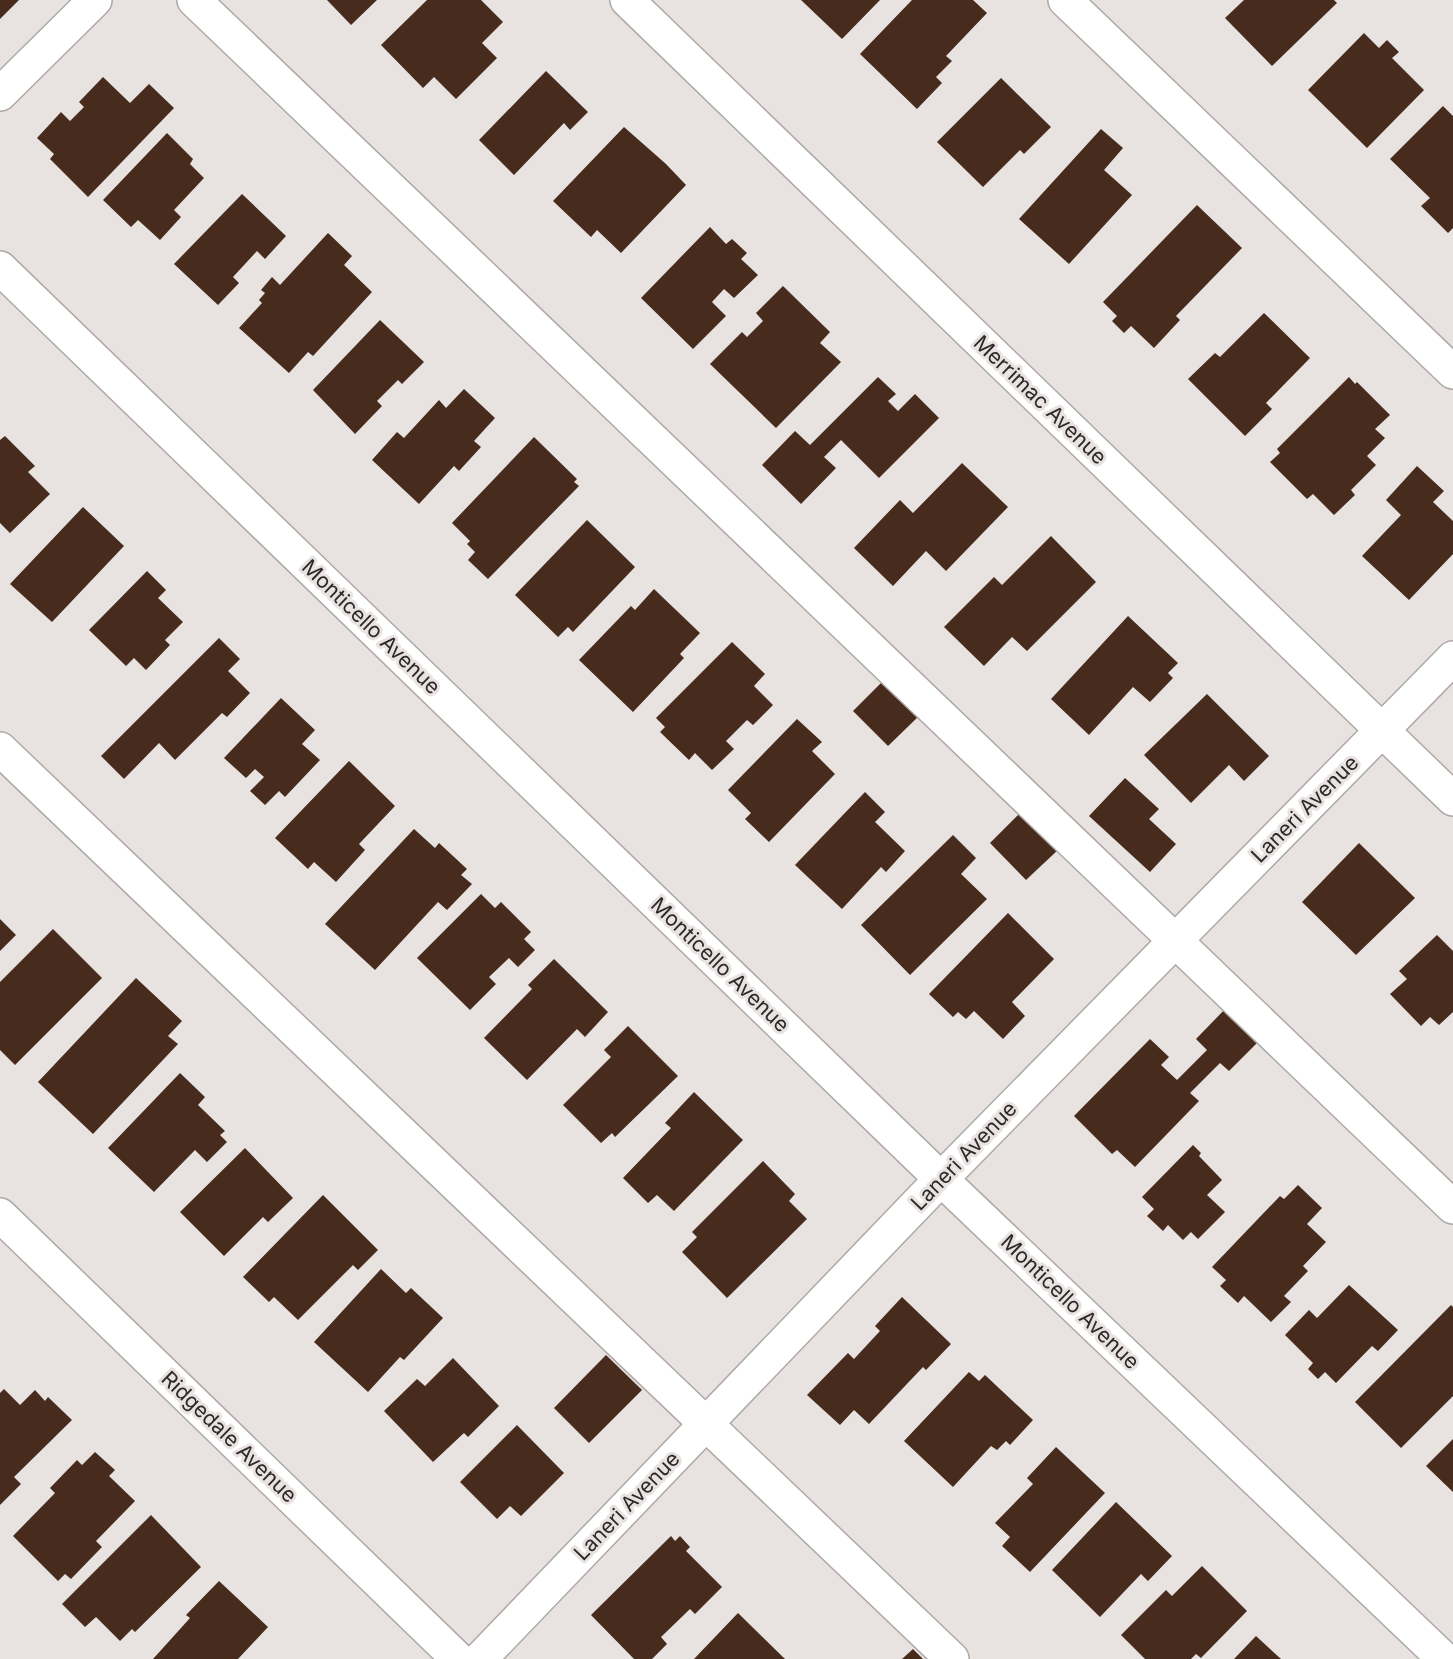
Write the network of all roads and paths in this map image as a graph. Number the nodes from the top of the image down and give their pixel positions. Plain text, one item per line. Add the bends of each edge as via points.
1 (95, 0) edge
2 (194, 0) edge
3 (627, 0) edge
4 (1065, 0) edge
5 (0, 94) edge
6 (0, 268) edge
7 (1453, 372) edge
8 (1453, 658) edge
9 (1382, 731) junction
10 (0, 749) edge
11 (1453, 799) edge
12 (1175, 941) junction
13 (941, 1179) junction
14 (1453, 1207) edge
15 (0, 1215) edge
16 (706, 1424) junction
17 (458, 1659) edge
18 (480, 1659) edge
19 (952, 1659) edge
20 (1444, 1659) edge

1 - 5 street
2 - 12 street
3 - 9 street, Merrimac Avenue
4 - 7 street
6 - 13 street, Monticello Avenue
8 - 9 street, Laneri Avenue
9 - 11 street, Merrimac Avenue
9 - 12 street, Laneri Avenue
10 - 16 street
12 - 13 street, Laneri Avenue
12 - 14 street
13 - 16 street, Laneri Avenue
13 - 20 street, Monticello Avenue
15 - 17 street, Ridgedale Avenue
16 - 18 street, Laneri Avenue
16 - 19 street

